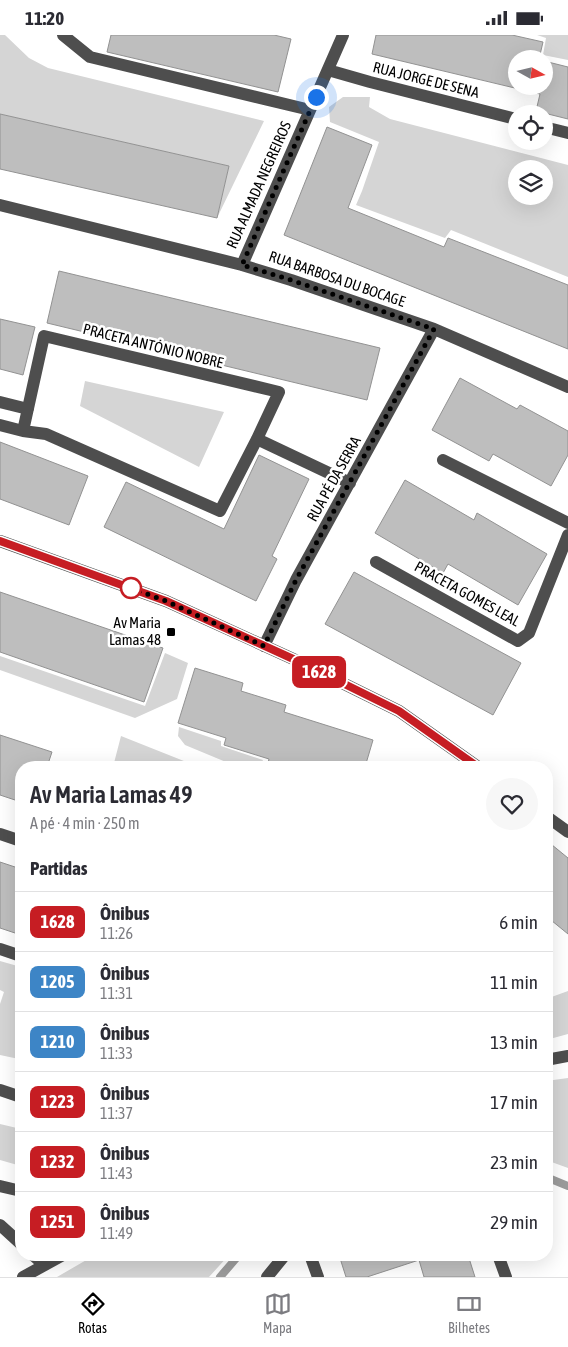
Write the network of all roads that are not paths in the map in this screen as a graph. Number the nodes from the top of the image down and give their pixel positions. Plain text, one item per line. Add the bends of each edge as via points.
1 (63, 35) edge
2 (343, 35) edge
3 (328, 70) junction
4 (310, 110) junction
5 (508, 117) edge
6 (553, 129) edge
7 (568, 133) edge
8 (0, 205) edge
9 (242, 265) junction
10 (434, 329) junction
11 (568, 387) edge
12 (0, 402) edge
13 (28, 409) junction
14 (0, 425) edge
15 (23, 431) junction
16 (257, 439) junction
17 (443, 460) dead end
18 (350, 483) junction
19 (568, 523) edge
20 (568, 535) edge
21 (0, 541) edge
22 (376, 562) dead end
23 (264, 646) junction
24 (470, 761) edge
25 (553, 821) edge
26 (568, 832) edge
27 (0, 834) edge
28 (15, 839) edge
29 (0, 949) edge
30 (15, 954) edge
31 (568, 1056) edge
32 (553, 1059) edge
33 (0, 1090) edge
34 (15, 1095) edge
35 (0, 1186) edge
36 (15, 1190) edge
37 (0, 1225) edge
38 (15, 1239) edge
39 (40, 1261) edge
40 (52, 1261) edge
41 (280, 1261) edge
42 (312, 1261) edge
43 (500, 1261) edge
44 (44, 1265) junction
45 (23, 1277) edge
46 (267, 1277) edge
47 (318, 1277) edge
48 (506, 1277) edge

1 - 4 street via 90,57
2 - 3 street, RUA ALMADA NEGREIROS
3 - 4 street, RUA ALMADA NEGREIROS
3 - 5 street, RUA JORGE DE SENA
4 - 9 street, RUA ALMADA NEGREIROS
6 - 7 street
8 - 9 street, RUA BARBOSA DU BOCAGE
9 - 10 street, RUA BARBOSA DU BOCAGE
10 - 11 street, RUA BARBOSA DU BOCAGE
10 - 18 street, RUA PÉ DA SERRA
12 - 13 street
13 - 15 street, PRACETA ANTÓNIO NOBRE
13 - 16 street, PRACETA ANTÓNIO NOBRE via 44,336 279,393
14 - 15 street, PRACETA ANTÓNIO NOBRE
15 - 16 street, PRACETA ANTÓNIO NOBRE via 46,434 220,511
16 - 18 street
17 - 19 street
18 - 23 street, RUA PÉ DA SERRA
20 - 22 street, PRACETA GOMES LEAL via 529,633 518,641
21 - 23 street via 166,601
23 - 24 street via 399,711
25 - 26 street
27 - 28 street
29 - 30 street
31 - 32 street
33 - 34 street
35 - 36 street
37 - 38 street
39 - 44 street
40 - 44 street
41 - 46 street
42 - 47 street
43 - 48 street
44 - 45 street

